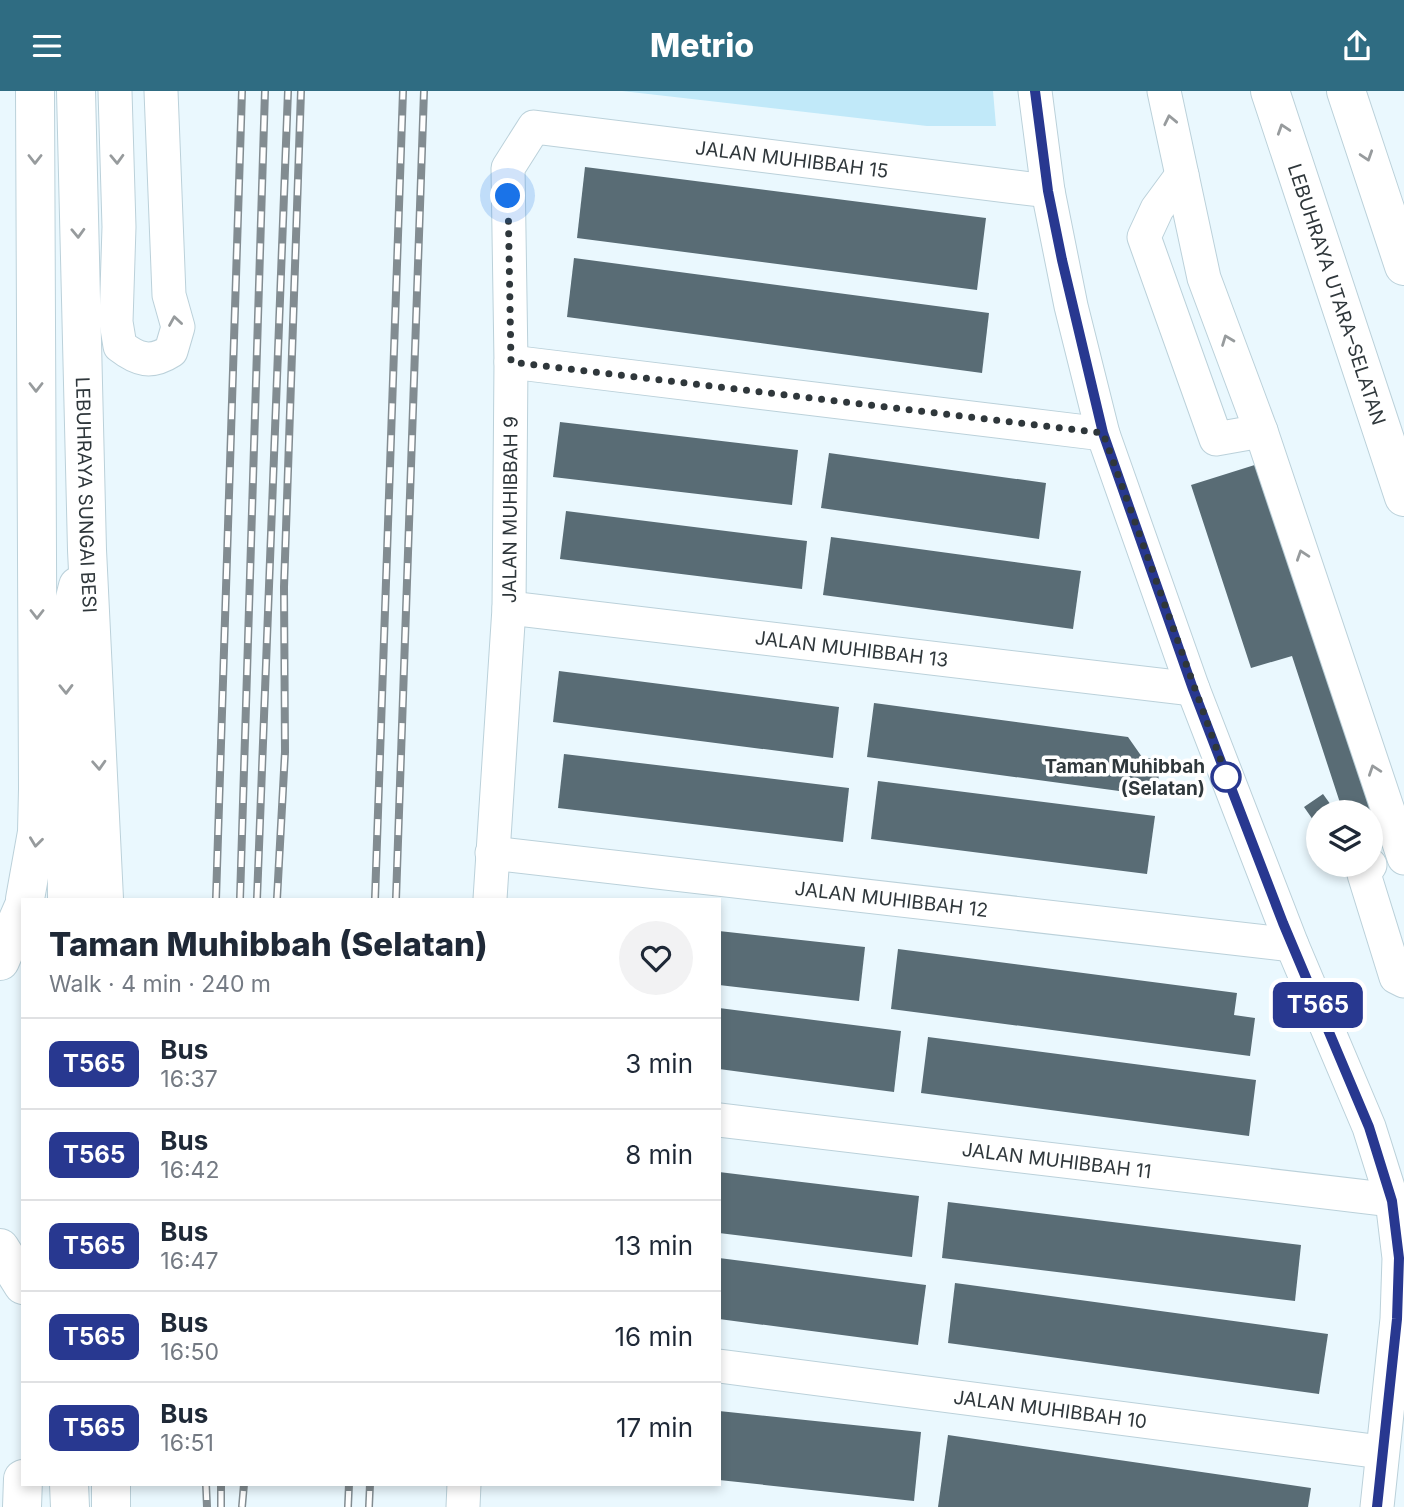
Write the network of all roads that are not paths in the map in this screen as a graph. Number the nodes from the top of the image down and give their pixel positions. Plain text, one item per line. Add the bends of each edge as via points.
1 (35, 91) edge
2 (76, 91) edge
3 (115, 91) edge
4 (161, 91) edge
5 (1035, 91) edge
6 (1164, 91) edge
7 (1270, 91) edge
8 (1346, 91) edge
9 (534, 127) joint
10 (1182, 175) junction
11 (1048, 191) junction
12 (1404, 266) edge
13 (511, 362) junction
14 (1261, 431) junction
15 (1103, 433) junction
16 (1404, 497) edge
17 (87, 550) junction
18 (509, 608) junction
19 (1193, 689) junction
20 (1394, 827) junction
21 (1383, 844) edge
22 (492, 853) junction
23 (1404, 858) edge
24 (1365, 877) edge
25 (25, 898) edge
26 (67, 898) edge
27 (104, 898) edge
28 (490, 898) edge
29 (21, 913) edge
30 (1292, 945) junction
31 (0, 961) edge
32 (1404, 981) edge
33 (721, 1120) edge
34 (1392, 1201) junction
35 (0, 1248) edge
36 (21, 1282) edge
37 (721, 1366) edge
38 (1381, 1452) junction
39 (23, 1486) edge
40 (69, 1486) edge
41 (111, 1486) edge
42 (464, 1486) edge
43 (22, 1507) edge
44 (70, 1507) edge
45 (111, 1507) edge
46 (463, 1507) edge
47 (1377, 1507) edge

1 -> 25 highway via 38,789 34,855
2 -> 17 highway, LEBUHRAYA SUNGAI BESI
3 -> 4 street via 120,227 116,322 120,346 136,359 158,360 171,351 178,327 169,295
5 - 11 street
10 -> 6 street
16 -> 7 highway, LEBUHRAYA UTARA–SELATAN
8 -> 12 highway
9 - 11 street, JALAN MUHIBBAH 15
9 - 13 street, JALAN MUHIBBAH 9 via 508,168
14 -> 10 street via 1204,278
10 - 14 street via 1157,209 1144,237 1216,439
11 - 15 street
13 - 15 street
13 - 18 street, JALAN MUHIBBAH 9
20 -> 14 street
15 - 19 street
17 -> 26 highway via 65,638
17 -> 27 highway, LEBUHRAYA SUNGAI BESI
18 - 19 street, JALAN MUHIBBAH 13
18 - 22 street, JALAN MUHIBBAH 9
19 - 30 street
20 - 21 street
20 - 23 street
22 - 28 street, JALAN MUHIBBAH 9
22 - 30 street, JALAN MUHIBBAH 12
24 - 32 street via 1396,977
29 - 31 highway
30 - 34 street via 1369,1127
33 - 34 street, JALAN MUHIBBAH 11
34 - 38 street via 1399,1258 1397,1319
35 - 36 highway
37 - 38 street, JALAN MUHIBBAH 10
38 - 47 street
39 - 43 highway
40 - 44 highway
41 - 45 highway
42 - 46 street

